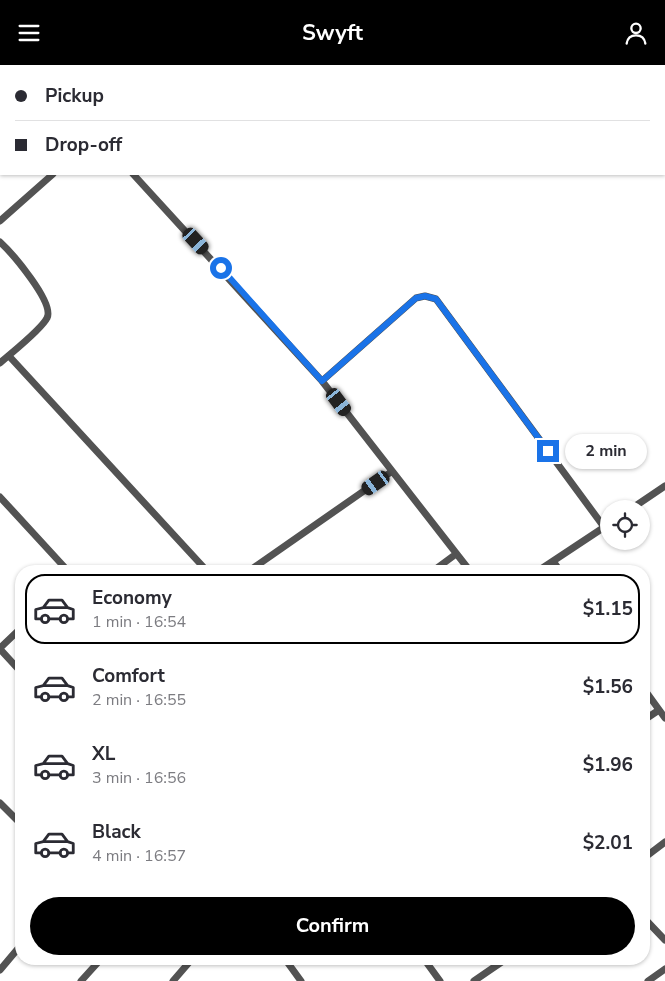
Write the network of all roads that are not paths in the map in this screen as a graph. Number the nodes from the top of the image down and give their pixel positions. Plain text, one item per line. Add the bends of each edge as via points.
1 (52, 175) edge
2 (134, 175) edge
3 (0, 221) edge
4 (0, 242) edge
5 (9, 356) junction
6 (0, 363) edge
7 (322, 381) junction
8 (391, 472) junction
9 (665, 486) edge
10 (644, 500) edge
11 (1, 501) edge
12 (600, 516) edge
13 (600, 530) edge
14 (456, 554) junction
15 (553, 561) junction
16 (62, 565) edge
17 (201, 565) edge
18 (258, 565) edge
19 (441, 565) edge
20 (465, 565) edge
21 (547, 565) edge
22 (556, 565) edge
23 (15, 635) edge
24 (0, 649) edge
25 (15, 665) edge
26 (650, 697) edge
27 (659, 710) junction
28 (650, 716) edge
29 (665, 719) edge
30 (0, 803) edge
31 (15, 818) edge
32 (665, 842) edge
33 (650, 853) edge
34 (650, 924) edge
35 (665, 940) edge
36 (15, 951) edge
37 (96, 965) edge
38 (187, 965) edge
39 (290, 965) edge
40 (428, 965) edge
41 (497, 965) edge
42 (1, 966) edge
43 (665, 969) edge
44 (81, 981) edge
45 (173, 981) edge
46 (302, 981) edge
47 (440, 981) edge
48 (474, 981) edge
49 (648, 981) edge

1 - 3 street
2 - 7 street
4 - 5 street via 48,305 44,322
5 - 6 street
5 - 17 street
7 - 8 street
7 - 12 street via 416,298 436,299
8 - 14 street
8 - 18 street
9 - 10 street
11 - 16 street
13 - 15 street
14 - 19 street
14 - 20 street
15 - 21 street
15 - 22 street
23 - 24 street
24 - 25 street
26 - 27 street
27 - 28 street
27 - 29 street
30 - 31 street
32 - 33 street
34 - 35 street
36 - 42 street
37 - 44 street
38 - 45 street
39 - 46 street
40 - 47 street
41 - 48 street
43 - 49 street

